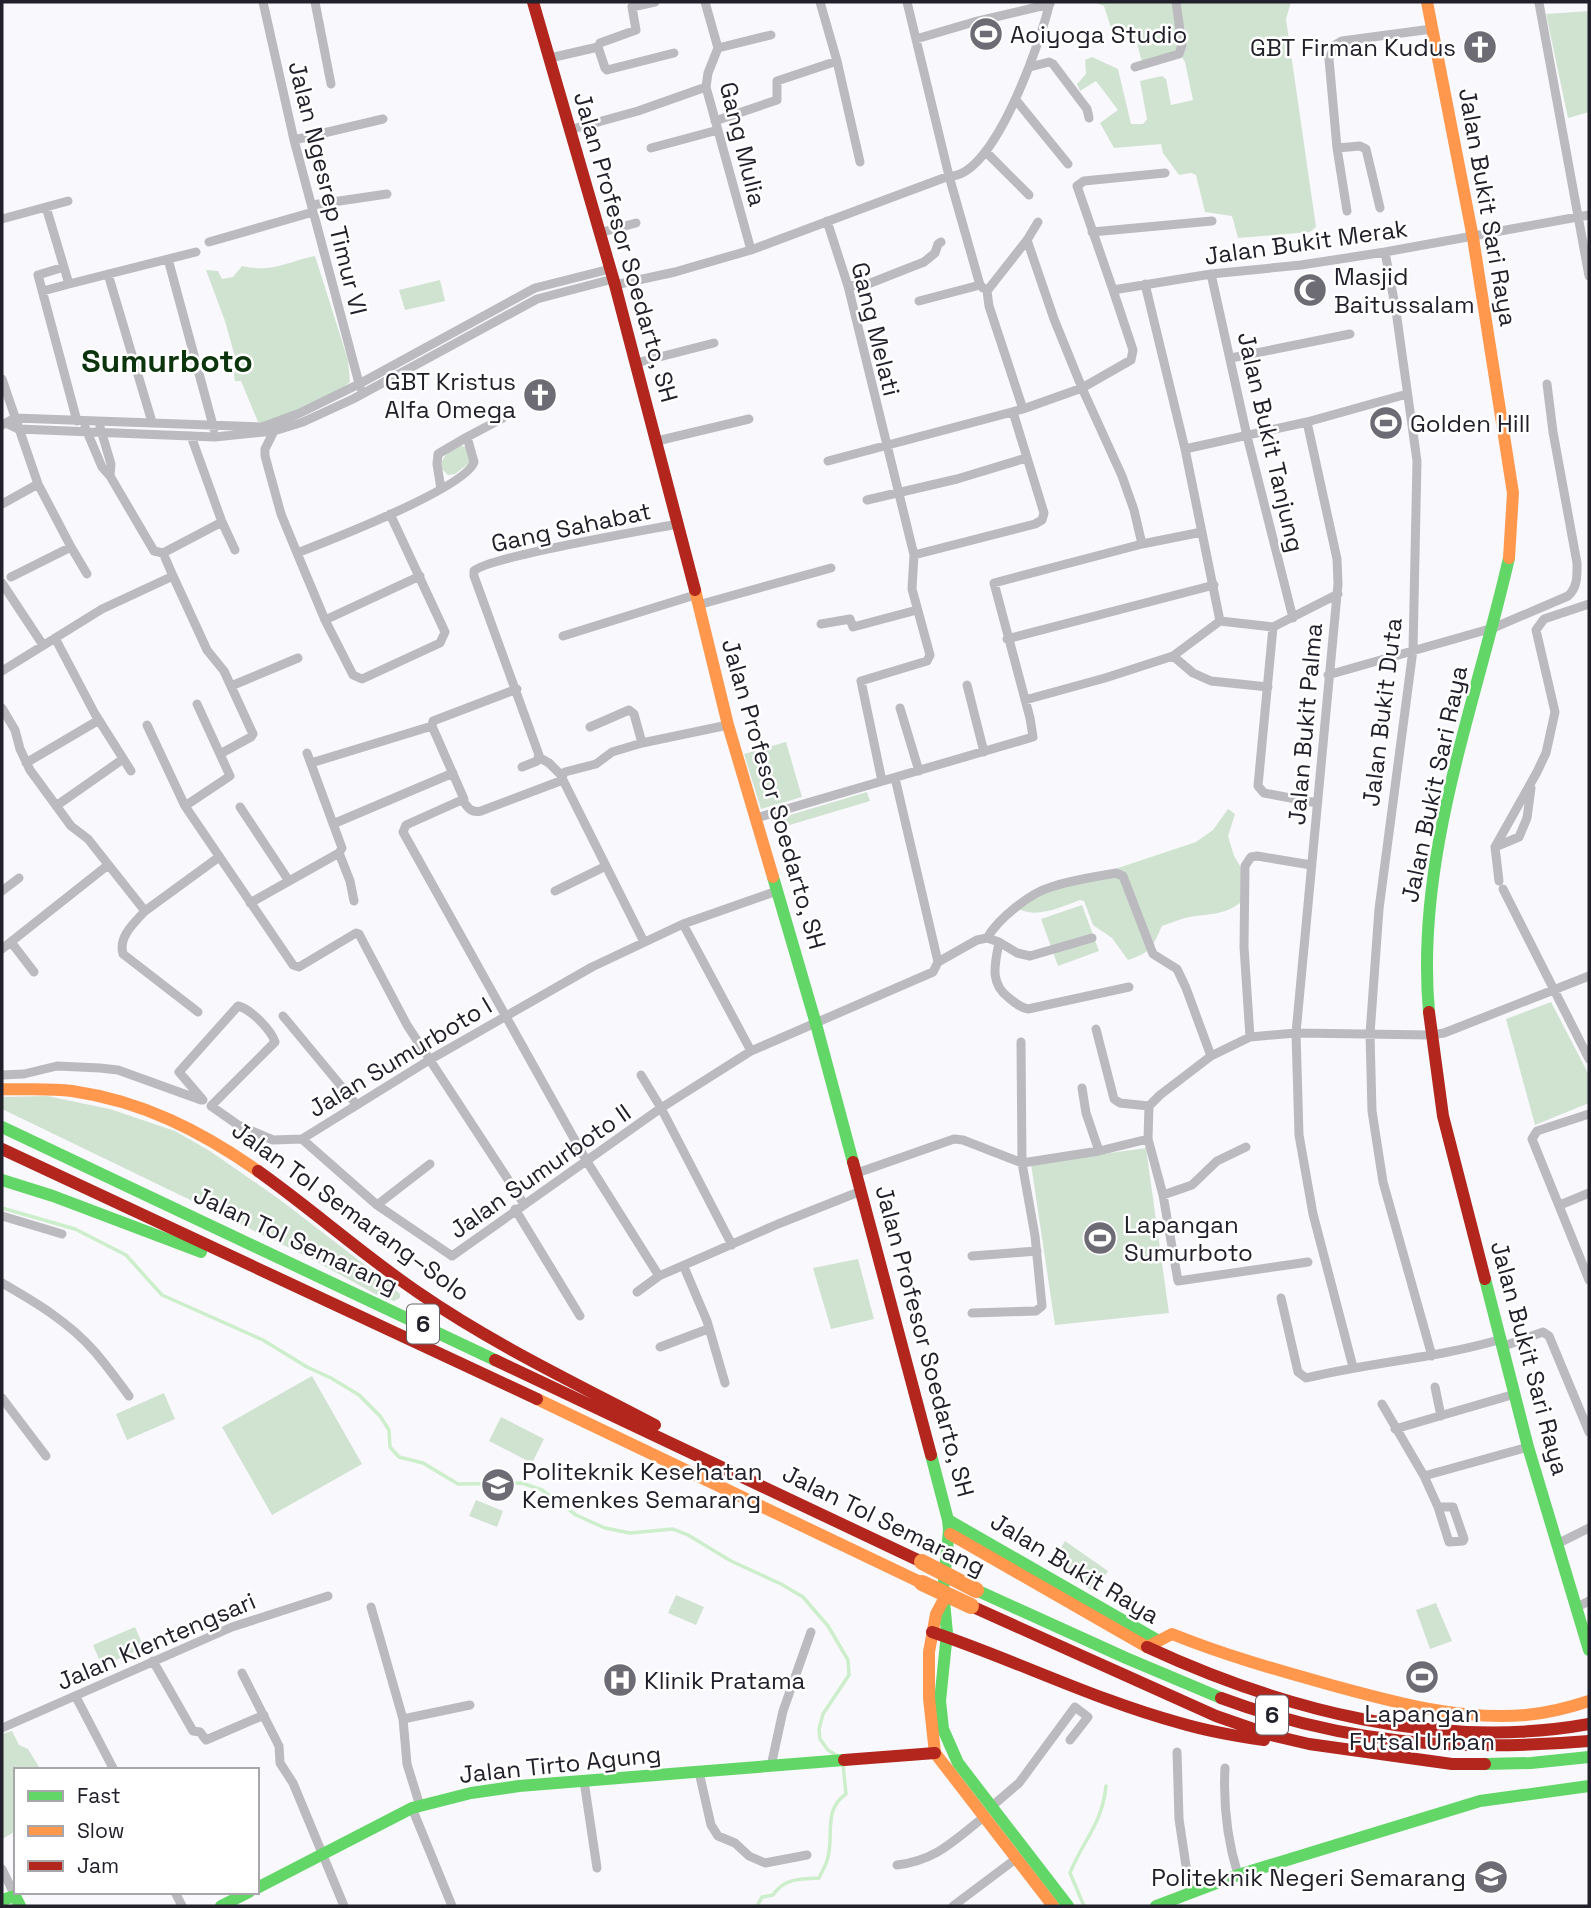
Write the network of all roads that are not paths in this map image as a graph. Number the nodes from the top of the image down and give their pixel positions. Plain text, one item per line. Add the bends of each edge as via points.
1 (264, 2) edge
2 (315, 2) edge
3 (533, 2) edge
4 (654, 2) edge
5 (705, 2) edge
6 (820, 2) edge
7 (907, 2) edge
8 (1176, 2) edge
9 (1427, 2) edge
10 (1540, 2) edge
11 (1050, 3) edge
12 (1432, 29) junction
13 (771, 35) dead end
14 (916, 38) junction
15 (598, 47) junction
16 (718, 48) junction
17 (674, 53) dead end
18 (550, 58) junction
19 (837, 61) junction
20 (1030, 66) junction
21 (1135, 67) dead end
22 (331, 84) dead end
23 (706, 87) junction
24 (1016, 100) junction
25 (1089, 118) dead end
26 (383, 119) dead end
27 (717, 126) junction
28 (569, 130) junction
29 (294, 140) junction
30 (651, 148) dead end
31 (1337, 148) junction
32 (986, 152) junction
33 (860, 162) dead end
34 (1068, 164) dead end
35 (1165, 173) dead end
36 (949, 176) junction
37 (387, 194) dead end
38 (1029, 195) dead end
39 (68, 201) dead end
40 (47, 206) junction
41 (313, 208) junction
42 (1380, 208) dead end
43 (1347, 211) dead end
44 (1589, 215) edge
45 (1579, 218) junction
46 (2, 219) edge
47 (1212, 221) dead end
48 (827, 222) junction
49 (1038, 222) dead end
50 (636, 223) dead end
51 (1092, 232) junction
52 (599, 233) junction
53 (1473, 238) junction
54 (1027, 240) junction
55 (209, 242) dead end
56 (942, 242) dead end
57 (751, 250) junction
58 (196, 252) dead end
59 (1385, 252) junction
60 (168, 259) junction
61 (64, 267) junction
62 (108, 274) junction
63 (1212, 274) junction
64 (1589, 276) edge
65 (613, 278) junction
66 (590, 280) junction
67 (69, 284) junction
68 (1145, 284) junction
69 (848, 286) junction
70 (984, 288) junction
71 (1113, 290) junction
72 (43, 291) junction
73 (517, 298) junction
74 (919, 301) dead end
75 (522, 307) junction
76 (480, 319) junction
77 (484, 329) junction
78 (1350, 334) dead end
79 (714, 343) dead end
80 (426, 354) junction
81 (1231, 358) junction
82 (636, 363) junction
83 (2, 379) edge
84 (359, 384) junction
85 (1547, 384) dead end
86 (1082, 388) junction
87 (363, 394) junction
88 (1407, 394) junction
89 (1023, 409) junction
90 (1013, 412) junction
91 (301, 417) junction
92 (503, 418) dead end
93 (749, 419) dead end
94 (80, 421) junction
95 (7, 422) edge
96 (152, 422) junction
97 (1307, 422) junction
98 (100, 427) junction
99 (18, 429) junction
100 (214, 431) junction
101 (274, 431) junction
102 (87, 432) junction
103 (191, 436) junction
104 (467, 436) junction
105 (1247, 436) junction
106 (657, 441) junction
107 (885, 446) junction
108 (1185, 449) junction
109 (1026, 458) junction
110 (828, 461) dead end
111 (110, 476) junction
112 (38, 484) junction
113 (441, 489) junction
114 (898, 492) junction
115 (867, 500) dead end
116 (2, 504) edge
117 (390, 514) junction
118 (222, 522) junction
119 (678, 524) junction
120 (1202, 532) junction
121 (1142, 544) junction
122 (71, 547) junction
123 (235, 550) dead end
124 (163, 553) junction
125 (298, 553) junction
126 (914, 555) junction
127 (831, 569) dead end
128 (87, 574) dead end
129 (173, 576) junction
130 (420, 576) junction
131 (11, 577) dead end
132 (2, 583) edge
133 (1214, 585) junction
134 (1338, 594) junction
135 (696, 600) junction
136 (1589, 604) edge
137 (917, 610) junction
138 (1293, 618) junction
139 (325, 620) junction
140 (1220, 621) junction
141 (821, 624) dead end
142 (1273, 627) junction
143 (1493, 628) junction
144 (563, 636) dead end
145 (55, 638) junction
146 (1007, 639) junction
147 (43, 645) junction
148 (1413, 650) junction
149 (1173, 656) junction
150 (298, 658) dead end
151 (2, 671) edge
152 (1328, 675) junction
153 (967, 685) dead end
154 (231, 686) junction
155 (1268, 687) junction
156 (517, 689) junction
157 (1026, 700) junction
158 (197, 704) dead end
159 (2, 708) edge
160 (900, 708) dead end
161 (99, 720) junction
162 (147, 725) dead end
163 (728, 725) junction
164 (432, 726) junction
165 (590, 727) dead end
166 (642, 743) junction
167 (984, 752) junction
168 (220, 754) junction
169 (540, 758) junction
170 (123, 759) junction
171 (26, 762) junction
172 (522, 767) dead end
173 (131, 771) dead end
174 (919, 771) junction
175 (453, 773) junction
176 (562, 778) junction
177 (895, 778) junction
178 (882, 781) junction
179 (1531, 783) junction
180 (463, 801) junction
181 (1317, 803) junction
182 (56, 806) junction
183 (184, 806) junction
184 (240, 807) dead end
185 (756, 818) junction
186 (333, 824) junction
187 (1495, 847) junction
188 (339, 853) junction
189 (219, 857) junction
190 (108, 865) junction
191 (1311, 865) junction
192 (606, 866) junction
193 (19, 878) dead end
194 (289, 881) junction
195 (2, 891) edge
196 (555, 891) dead end
197 (777, 891) junction
198 (354, 901) dead end
199 (250, 902) junction
200 (145, 911) junction
201 (683, 924) junction
202 (987, 938) junction
203 (1092, 938) dead end
204 (11, 942) junction
205 (644, 942) junction
206 (999, 942) junction
207 (2, 949) edge
208 (938, 961) junction
209 (34, 972) dead end
210 (1589, 976) edge
211 (1129, 987) dead end
212 (1554, 990) junction
213 (198, 1012) dead end
214 (282, 1016) dead end
215 (506, 1016) junction
216 (816, 1024) junction
217 (1096, 1029) dead end
218 (1296, 1033) junction
219 (1370, 1034) junction
220 (1431, 1035) junction
221 (1250, 1037) junction
222 (1021, 1042) dead end
223 (751, 1051) junction
224 (1211, 1056) junction
225 (431, 1059) junction
226 (1589, 1059) edge
227 (2, 1075) edge
228 (641, 1075) dead end
229 (1082, 1088) dead end
230 (2, 1089) edge
231 (207, 1103) junction
232 (356, 1104) junction
233 (1149, 1107) junction
234 (661, 1108) junction
235 (1589, 1114) edge
236 (2, 1127) edge
237 (302, 1139) junction
238 (1147, 1139) junction
239 (1246, 1147) dead end
240 (2, 1149) edge
241 (1099, 1151) junction
242 (586, 1160) junction
243 (1022, 1163) junction
244 (430, 1164) dead end
245 (857, 1173) junction
246 (2, 1180) edge
247 (861, 1191) junction
248 (1589, 1193) edge
249 (1163, 1195) junction
250 (377, 1205) junction
251 (1560, 1205) junction
252 (519, 1206) junction
253 (2, 1216) edge
254 (62, 1234) dead end
255 (732, 1245) junction
256 (1037, 1251) junction
257 (972, 1256) dead end
258 (1308, 1262) dead end
259 (684, 1267) junction
260 (659, 1276) junction
261 (1589, 1280) edge
262 (286, 1282) junction
263 (2, 1283) edge
264 (637, 1292) dead end
265 (1281, 1298) dead end
266 (972, 1313) dead end
267 (580, 1316) dead end
268 (708, 1329) junction
269 (1503, 1342) junction
270 (660, 1347) dead end
271 (1432, 1356) junction
272 (1353, 1367) junction
273 (725, 1383) dead end
274 (1435, 1387) dead end
275 (1515, 1394) junction
276 (129, 1396) dead end
277 (2, 1398) edge
278 (1382, 1404) dead end
279 (1441, 1416) junction
280 (1395, 1429) junction
281 (1589, 1432) edge
282 (1528, 1447) junction
283 (46, 1456) dead end
284 (1424, 1476) junction
285 (1438, 1507) dead end
286 (842, 1524) junction
287 (949, 1527) junction
288 (1589, 1528) edge
289 (1557, 1544) junction
290 (328, 1595) dead end
291 (1583, 1604) edge
292 (371, 1608) dead end
293 (811, 1632) dead end
294 (940, 1634) junction
295 (1152, 1644) junction
296 (1589, 1650) edge
297 (153, 1661) junction
298 (242, 1673) dead end
299 (76, 1697) junction
300 (1589, 1701) edge
301 (470, 1705) dead end
302 (264, 1715) junction
303 (403, 1719) junction
304 (1589, 1724) edge
305 (2, 1728) edge
306 (1070, 1740) dead end
307 (1589, 1741) edge
308 (1308, 1744) junction
309 (1177, 1752) dead end
310 (935, 1753) junction
311 (1589, 1758) edge
312 (771, 1766) junction
313 (113, 1768) edge
314 (1225, 1768) dead end
315 (699, 1772) junction
316 (584, 1781) junction
317 (1589, 1786) edge
318 (416, 1807) junction
319 (988, 1812) junction
320 (324, 1853) junction
321 (807, 1855) dead end
322 (1017, 1858) junction
323 (897, 1866) dead end
324 (597, 1868) dead end
325 (2, 1869) edge
326 (1238, 1875) junction
327 (259, 1887) edge
328 (1190, 1893) junction
329 (245, 1894) edge
330 (12, 1901) edge
331 (221, 1906) edge
332 (344, 1906) edge
333 (452, 1906) edge
334 (953, 1906) edge
335 (1053, 1906) edge
336 (1068, 1906) edge
337 (1156, 1906) edge

1 - 29 street, Jalan Ngesrep Timur VI
2 - 22 street
3 - 18 main road, Jalan Profesor Soedarto, SH
4 - 15 street via 632,8 636,30
5 - 16 street, Gang Mulia
6 - 19 street
7 - 14 street
8 - 21 street via 1182,45 1179,54
9 - 12 main road, Jalan Bukit Sari Raya
10 - 45 street
11 - 14 street
11 - 20 street
12 - 31 street via 1335,45 1329,60
12 - 53 main road, Jalan Bukit Sari Raya
13 - 16 street, Gang Mulia
14 - 36 street
15 - 17 street via 607,70
15 - 18 street
16 - 23 street, Gang Mulia
18 - 28 main road, Jalan Profesor Soedarto, SH
19 - 27 street via 777,81 777,100
19 - 33 street
20 - 24 street
20 - 25 street via 1053,64
23 - 27 street, Gang Mulia
23 - 28 street
24 - 32 street
24 - 34 street
26 - 29 street
27 - 30 street
27 - 57 street, Gang Mulia
28 - 52 main road, Jalan Profesor Soedarto, SH
29 - 41 street, Jalan Ngesrep Timur VI
31 - 42 street via 1366,149
31 - 43 street
32 - 36 street via 963,175
32 - 38 street
35 - 51 street via 1078,183
36 - 48 street
36 - 70 street
37 - 41 street
39 - 40 street
40 - 46 street
40 - 61 street
41 - 55 street
41 - 84 street, Jalan Ngesrep Timur VI
44 - 45 street, Jalan Bukit Merak
45 - 53 street, Jalan Bukit Merak
45 - 64 street
47 - 51 street
48 - 57 street
48 - 69 street, Gang Melati
49 - 54 street
50 - 52 street
51 - 71 street
52 - 65 main road, Jalan Profesor Soedarto, SH
53 - 59 street, Jalan Bukit Merak
53 - 143 main road, Jalan Bukit Sari Raya via 1513,493 1510,553
54 - 70 street
54 - 86 street
56 - 69 street via 924,262 868,284
57 - 65 street via 675,272
58 - 60 street
59 - 63 street, Jalan Bukit Merak
59 - 88 street, Jalan Bukit Duta
60 - 62 street
60 - 100 street
61 - 67 street
61 - 72 street via 39,273
62 - 67 street
62 - 96 street
63 - 68 street, Jalan Bukit Merak
63 - 81 street, Jalan Bukit Tanjung
65 - 66 street
65 - 82 main road, Jalan Profesor Soedarto, SH
66 - 73 street via 540,286
66 - 75 street
67 - 72 street
68 - 71 street, Jalan Bukit Merak
68 - 108 street
69 - 107 street, Gang Melati
70 - 74 street
70 - 89 street
71 - 86 street via 1133,356
72 - 94 street
73 - 75 street
73 - 76 street
75 - 77 street
76 - 77 street
76 - 80 street
77 - 80 street
78 - 81 street
79 - 82 street
80 - 84 street
80 - 87 street
81 - 105 street, Jalan Bukit Tanjung
82 - 106 main road, Jalan Profesor Soedarto, SH
83 - 95 street
84 - 87 street, Jalan Ngesrep Timur VI
84 - 91 street
85 - 143 street via 1577,563 1576,587 1569,596
86 - 89 street
86 - 121 street via 1122,476
87 - 91 street
88 - 97 street
88 - 148 street, Jalan Bukit Duta via 1417,461
89 - 90 street
90 - 107 street
90 - 109 street
91 - 100 street via 260,428
91 - 101 street
92 - 104 street
93 - 106 street
94 - 95 street
94 - 98 street
94 - 102 street
95 - 99 street
96 - 98 street
96 - 100 street
97 - 105 street
97 - 134 street, Jalan Bukit Palma via 1337,559
98 - 102 street
98 - 103 street
98 - 111 street
99 - 102 street
99 - 112 street
100 - 101 street
100 - 103 street
101 - 125 street via 265,456 281,514
102 - 111 street
103 - 118 street
104 - 113 street via 438,454
104 - 113 street via 473,466
105 - 108 street
105 - 138 street, Jalan Bukit Tanjung
106 - 119 main road, Jalan Profesor Soedarto, SH
107 - 110 street
107 - 114 street, Gang Melati
108 - 120 street
109 - 114 street
109 - 126 street via 1044,513 1042,520
111 - 124 street via 152,548
112 - 116 street
112 - 122 street
113 - 117 street
114 - 115 street
114 - 126 street, Gang Melati
117 - 125 street
117 - 130 street
118 - 123 street
118 - 124 street
119 - 135 main road, Jalan Profesor Soedarto, SH
119 - 156 street, Gang Sahabat via 478,566 474,576
120 - 121 street
120 - 133 street
121 - 146 street via 995,582 992,585
122 - 128 street
122 - 131 street
124 - 129 street
125 - 139 street
126 - 137 street via 912,589
127 - 135 street
129 - 145 street via 102,609
129 - 154 street via 207,650
130 - 139 street
130 - 139 street via 445,632 440,643 357,678
132 - 147 street
133 - 140 street
133 - 146 street
134 - 138 street
134 - 152 street, Jalan Bukit Palma
135 - 144 street
135 - 163 main road, Jalan Profesor Soedarto, SH
136 - 179 street via 1545,619 1536,630 1555,712 1546,753
137 - 141 street via 853,627 850,619
137 - 178 street via 930,659 861,681
138 - 142 street
140 - 142 street
140 - 149 street
142 - 155 street
143 - 148 street
143 - 220 main road, Jalan Bukit Sari Raya via 1462,741 1430,900 1426,951
145 - 147 street
145 - 161 street
146 - 157 street
147 - 151 street
148 - 152 street
148 - 219 street, Jalan Bukit Duta via 1386,844
149 - 155 street via 1211,681
149 - 157 street
150 - 154 street
152 - 181 street, Jalan Bukit Palma
153 - 167 street
154 - 168 street via 253,733
155 - 181 street via 1258,786 1264,793
156 - 164 street via 435,720
156 - 169 street, Gang Sahabat
157 - 167 street via 1034,737
158 - 168 street
159 - 171 street
160 - 174 street
161 - 170 street
161 - 171 street
162 - 183 street
163 - 166 street
163 - 185 main road, Jalan Profesor Soedarto, SH
164 - 175 street
164 - 186 street via 309,758
165 - 166 street via 629,710
166 - 176 street via 565,772
167 - 174 street
168 - 183 street via 230,776
169 - 172 street
169 - 176 street
170 - 173 street
170 - 182 street
171 - 182 street
174 - 177 street
175 - 180 street
175 - 186 street
176 - 180 street via 481,811 474,812
176 - 192 street
177 - 178 street
177 - 208 street
178 - 185 street
179 - 187 street
179 - 187 street via 1527,818 1519,837
180 - 215 street via 406,825 404,832
181 - 191 street, Jalan Bukit Palma
182 - 190 street
183 - 189 street
184 - 194 street
185 - 197 main road, Jalan Profesor Soedarto, SH
186 - 188 street via 342,848
187 - 212 street via 1501,884
188 - 194 street
188 - 198 street
189 - 199 street
189 - 200 street
190 - 200 street
190 - 204 street
191 - 218 street, Jalan Bukit Palma
191 - 221 street via 1257,856 1245,866
192 - 196 street
192 - 205 street
193 - 195 street
194 - 199 street
197 - 201 street, Jalan Sumurboto I
197 - 216 main road, Jalan Profesor Soedarto, SH
199 - 225 street via 295,967 358,933
200 - 213 street via 123,939 123,954
201 - 205 street, Jalan Sumurboto I
201 - 223 street
202 - 206 street
202 - 208 street, Jalan Sumurboto II
202 - 224 street via 999,922 1049,887 1116,873 1123,876 1153,954 1177,969
203 - 206 street via 1030,956
204 - 207 street
204 - 209 street
205 - 215 street, Jalan Sumurboto I
206 - 211 street via 994,977 1002,993 1023,1008
208 - 216 street, Jalan Sumurboto II via 933,972
210 - 212 street
212 - 220 street
212 - 226 street
214 - 232 street
215 - 225 street, Jalan Sumurboto I
215 - 242 street
216 - 223 street, Jalan Sumurboto II
216 - 245 main road, Jalan Profesor Soedarto, SH
217 - 233 street via 1114,1099
218 - 219 street
218 - 221 street
218 - 272 street, Jalan Bukit Palma via 1299,1135 1313,1214
219 - 220 street
219 - 271 street, Jalan Bukit Duta via 1372,1111 1382,1182
220 - 269 main road, Jalan Bukit Sari Raya via 1443,1116
221 - 224 street
222 - 243 street
223 - 234 street, Jalan Sumurboto II
224 - 233 street
225 - 232 street, Jalan Sumurboto I
225 - 252 street
227 - 231 street via 57,1066 109,1069
228 - 234 street
229 - 241 street
230 - 286 main road, Jalan Tol Semarang–Solo / 6 via 52,1089 121,1100 195,1129 248,1162 380,1265 461,1319
231 - 231 street, Jalan Sumurboto I via 275,1042 244,1008 235,1008 179,1070
231 - 237 street, Jalan Sumurboto I via 238,1125 273,1140
232 - 237 street, Jalan Sumurboto I
233 - 238 street
234 - 242 street, Jalan Sumurboto II
234 - 255 street
235 - 251 street via 1533,1135
236 - 286 main road, Jalan Tol Semarang / 6
237 - 250 street, Jalan Sumurboto II
238 - 241 street
238 - 249 street
239 - 249 street via 1217,1161 1192,1185
240 - 262 main road, Jalan Tol Semarang / 6
241 - 243 street
242 - 252 street, Jalan Sumurboto II
242 - 260 street
243 - 245 street via 954,1139
243 - 256 street
244 - 250 street
245 - 247 main road, Jalan Profesor Soedarto, SH
246 - 262 main road, 6
247 - 255 street
247 - 287 main road, Jalan Profesor Soedarto, SH
248 - 251 street
249 - 258 street via 1178,1280
250 - 252 street, Jalan Sumurboto II via 452,1256
251 - 261 street
252 - 267 street
253 - 254 street
255 - 259 street
256 - 257 street
256 - 266 street via 1041,1309
259 - 260 street
259 - 268 street
260 - 264 street
262 - 308 main road, Jalan Tol Semarang / 6, bridge via 971,1606 1216,1716
263 - 276 street via 82,1338
265 - 272 street via 1301,1376
268 - 270 street
268 - 273 street
269 - 271 street
269 - 275 main road, Jalan Bukit Sari Raya
269 - 281 street via 1543,1332 1549,1336
271 - 272 street
274 - 279 street
275 - 279 street
275 - 282 main road, Jalan Bukit Sari Raya
277 - 283 street
278 - 280 street
279 - 280 street
280 - 284 street
282 - 284 street
282 - 289 main road, Jalan Bukit Sari Raya
284 - 285 street
286 - 307 main road, Jalan Tol Semarang / 6, bridge via 1184,1684 1314,1727 1456,1746
287 - 294 main road, Jalan Profesor Soedarto, SH
287 - 295 main road, Jalan Bukit Raya
288 - 289 street
289 - 291 main road, Jalan Bukit Sari Raya
290 - 297 street, Jalan Klentengsari
291 - 296 main road, Jalan Bukit Sari Raya
292 - 303 street
293 - 312 street via 783,1712
294 - 308 main road via 1164,1720 1250,1739
294 - 310 main road via 928,1696
294 - 319 main road via 940,1722 946,1742
295 - 300 main road via 1172,1634 1252,1663 1454,1713 1540,1716
295 - 304 main road, Jalan Bukit Raya via 1211,1677 1299,1707 1387,1725 1474,1731 1558,1730
297 - 299 street, Jalan Klentengsari
297 - 302 street via 192,1731 200,1731 206,1741
298 - 302 street
299 - 305 street, Jalan Klentengsari
299 - 313 street
301 - 303 street
302 - 320 street via 279,1746 280,1763
303 - 318 street
306 - 319 street via 1088,1717 1073,1707 1019,1783
308 - 311 main road, Jalan Tol Semarang / 6 via 1452,1763
309 - 328 street
310 - 312 main road, Jalan Tirto Agung
310 - 319 main road
312 - 315 main road, Jalan Tirto Agung
314 - 326 street via 1227,1839
315 - 316 main road, Jalan Tirto Agung
315 - 321 street via 711,1825 718,1836 765,1863
316 - 318 main road, Jalan Tirto Agung via 496,1789
316 - 324 street
317 - 326 main road via 1480,1801
318 - 320 main road, Jalan Tirto Agung
318 - 333 street
319 - 322 main road
319 - 323 street via 935,1855
319 - 336 main road
320 - 327 main road, Jalan Tirto Agung
320 - 332 street
322 - 334 street
322 - 335 main road
325 - 330 street
326 - 328 main road
328 - 337 main road
329 - 331 main road

